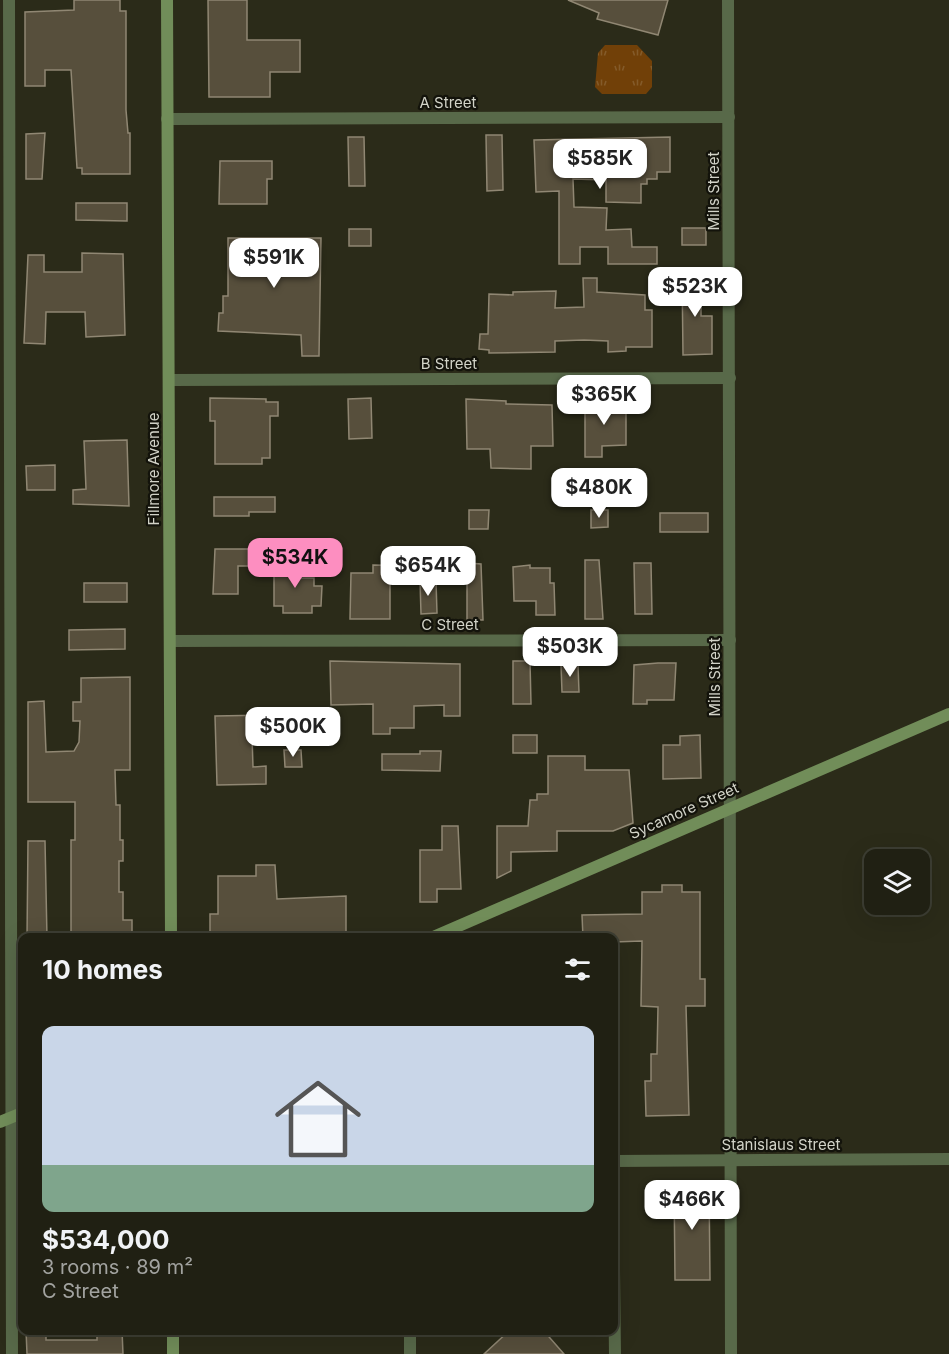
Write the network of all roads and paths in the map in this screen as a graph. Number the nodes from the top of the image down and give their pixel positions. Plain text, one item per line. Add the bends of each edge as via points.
1 (9, 0) edge
2 (167, 0) edge
3 (728, 0) edge
4 (729, 117) junction
5 (167, 118) junction
6 (730, 378) junction
7 (169, 380) junction
8 (730, 640) junction
9 (170, 641) junction
10 (949, 714) edge
11 (731, 807) junction
12 (171, 933) edge
13 (442, 933) edge
14 (11, 1118) edge
15 (949, 1159) edge
16 (618, 1161) edge
17 (731, 1161) junction
18 (173, 1335) edge
19 (410, 1335) edge
20 (615, 1335) edge
21 (12, 1354) edge
22 (173, 1354) edge
23 (410, 1354) edge
24 (615, 1354) edge
25 (731, 1354) edge

1 - 14 street
2 - 5 street, Fillmore Avenue
3 - 4 street, Mills Street
4 - 5 street, A Street
4 - 6 street, Mills Street
5 - 7 street, Fillmore Avenue
6 - 7 street, B Street
6 - 8 street, Mills Street
7 - 9 street, Fillmore Avenue
8 - 9 street, C Street
8 - 11 street, Mills Street
9 - 12 street, Fillmore Avenue
10 - 11 street, Sycamore Street
11 - 13 street, Sycamore Street
11 - 17 street, Mills Street
14 - 21 street
15 - 17 street, Stanislaus Street
16 - 17 street, Stanislaus Street
17 - 25 street, Mills Street
18 - 22 street
19 - 23 street
20 - 24 street

